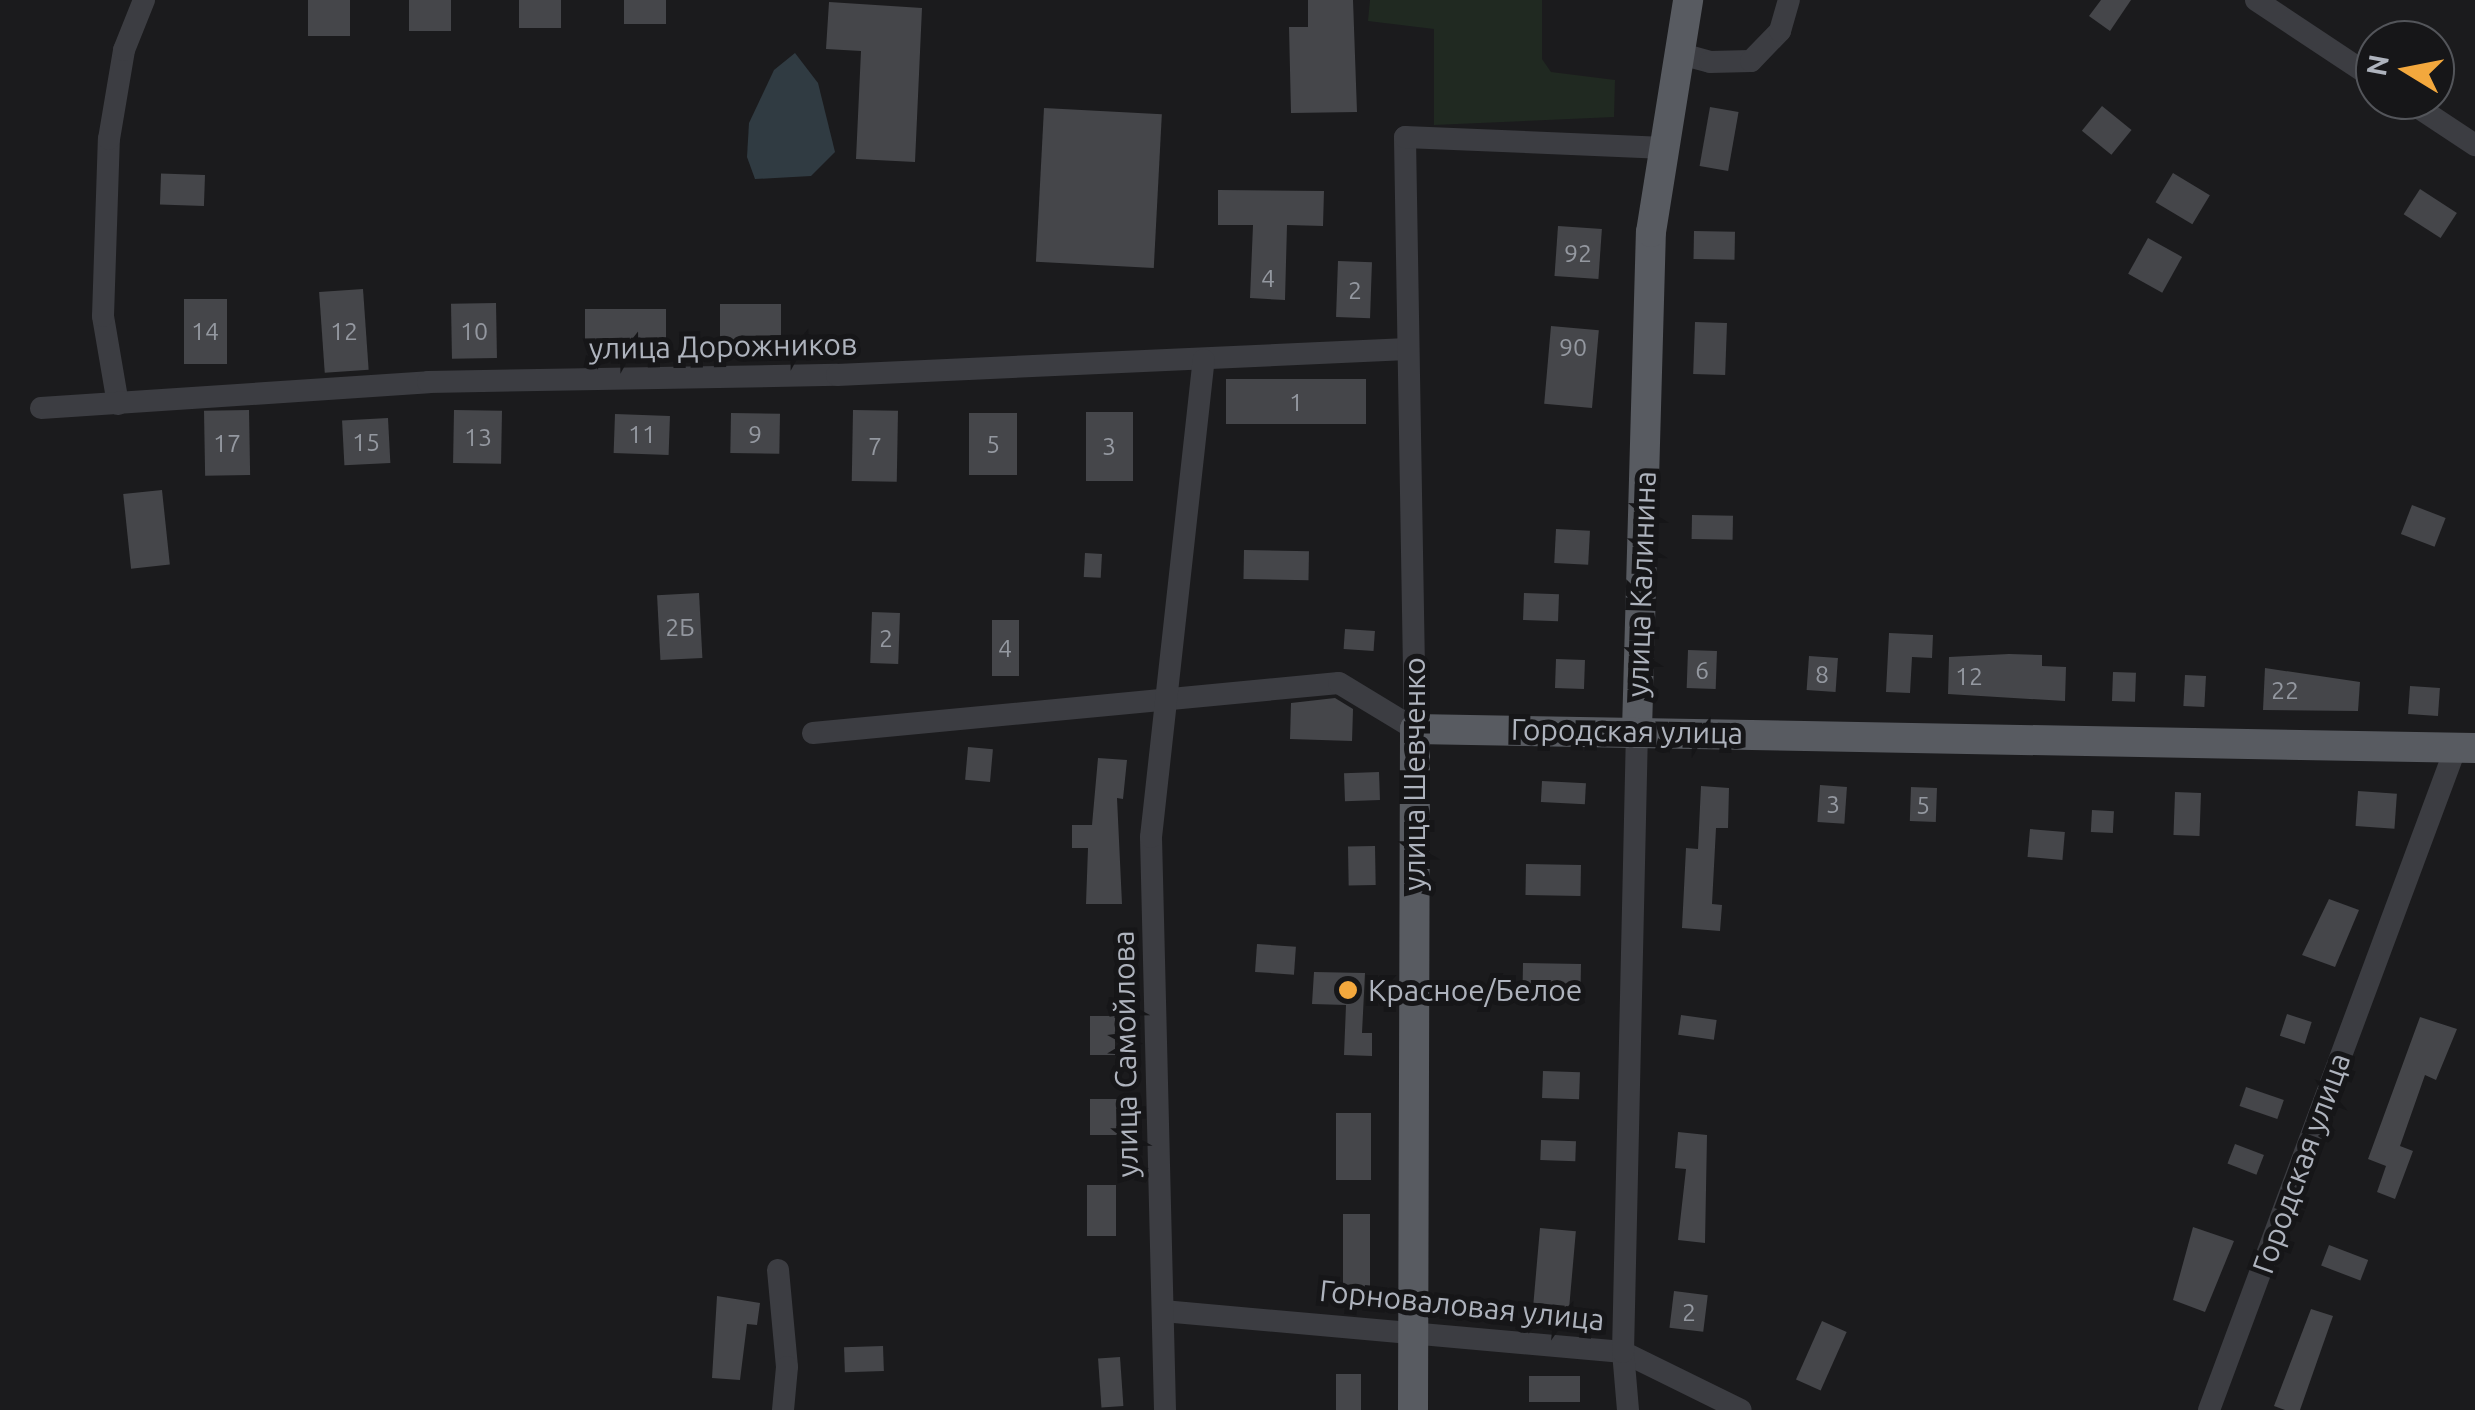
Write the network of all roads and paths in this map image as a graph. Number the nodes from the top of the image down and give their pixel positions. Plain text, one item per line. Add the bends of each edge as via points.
1 (144, 0) edge
2 (1688, 0) edge
3 (1789, 0) edge
4 (2256, 0) edge
5 (1681, 54) junction
6 (2355, 66) edge
7 (2437, 120) edge
8 (2475, 145) edge
9 (1665, 148) junction
10 (1406, 349) junction
11 (1204, 360) junction
12 (118, 404) junction
13 (40, 408) dead end
14 (1171, 699) junction
15 (1415, 729) junction
16 (1637, 730) junction
17 (813, 733) dead end
18 (2465, 747) edge
19 (778, 1270) dead end
20 (1163, 1310) junction
21 (1414, 1330) junction
22 (1623, 1352) junction
23 (783, 1410) edge
24 (1166, 1410) edge
25 (1413, 1410) edge
26 (1628, 1410) edge
27 (1742, 1410) edge
28 (2209, 1410) edge

1 - 12 street via 124,50 109,140 103,316
2 - 5 main road, улица Калинина
3 - 5 street via 1780,31 1752,61 1710,62
4 - 6 street
5 - 9 main road, улица Калинина
7 - 8 street
9 - 10 street, улица Шевченко via 1406,138
9 - 16 main road, улица Калинина via 1651,232
10 - 11 street, улица Дорожников
10 - 15 street, улица Шевченко
11 - 12 street, улица Дорожников via 428,382
11 - 14 street, улица Самойлова
12 - 13 street, улица Дорожников
14 - 15 street via 1339,683
14 - 17 street
14 - 20 street, улица Самойлова via 1151,837
15 - 16 main road, Городская улица
15 - 21 main road, улица Шевченко
16 - 18 main road, Городская улица
16 - 22 street, улица Калинина
18 - 28 street, Городская улица
19 - 23 street via 787,1367
20 - 21 street, Горноваловая улица
20 - 24 street, улица Самойлова
21 - 22 street, Горноваловая улица
21 - 25 main road, улица Шевченко
22 - 26 street, улица Калинина
22 - 27 street, Горноваловая улица

